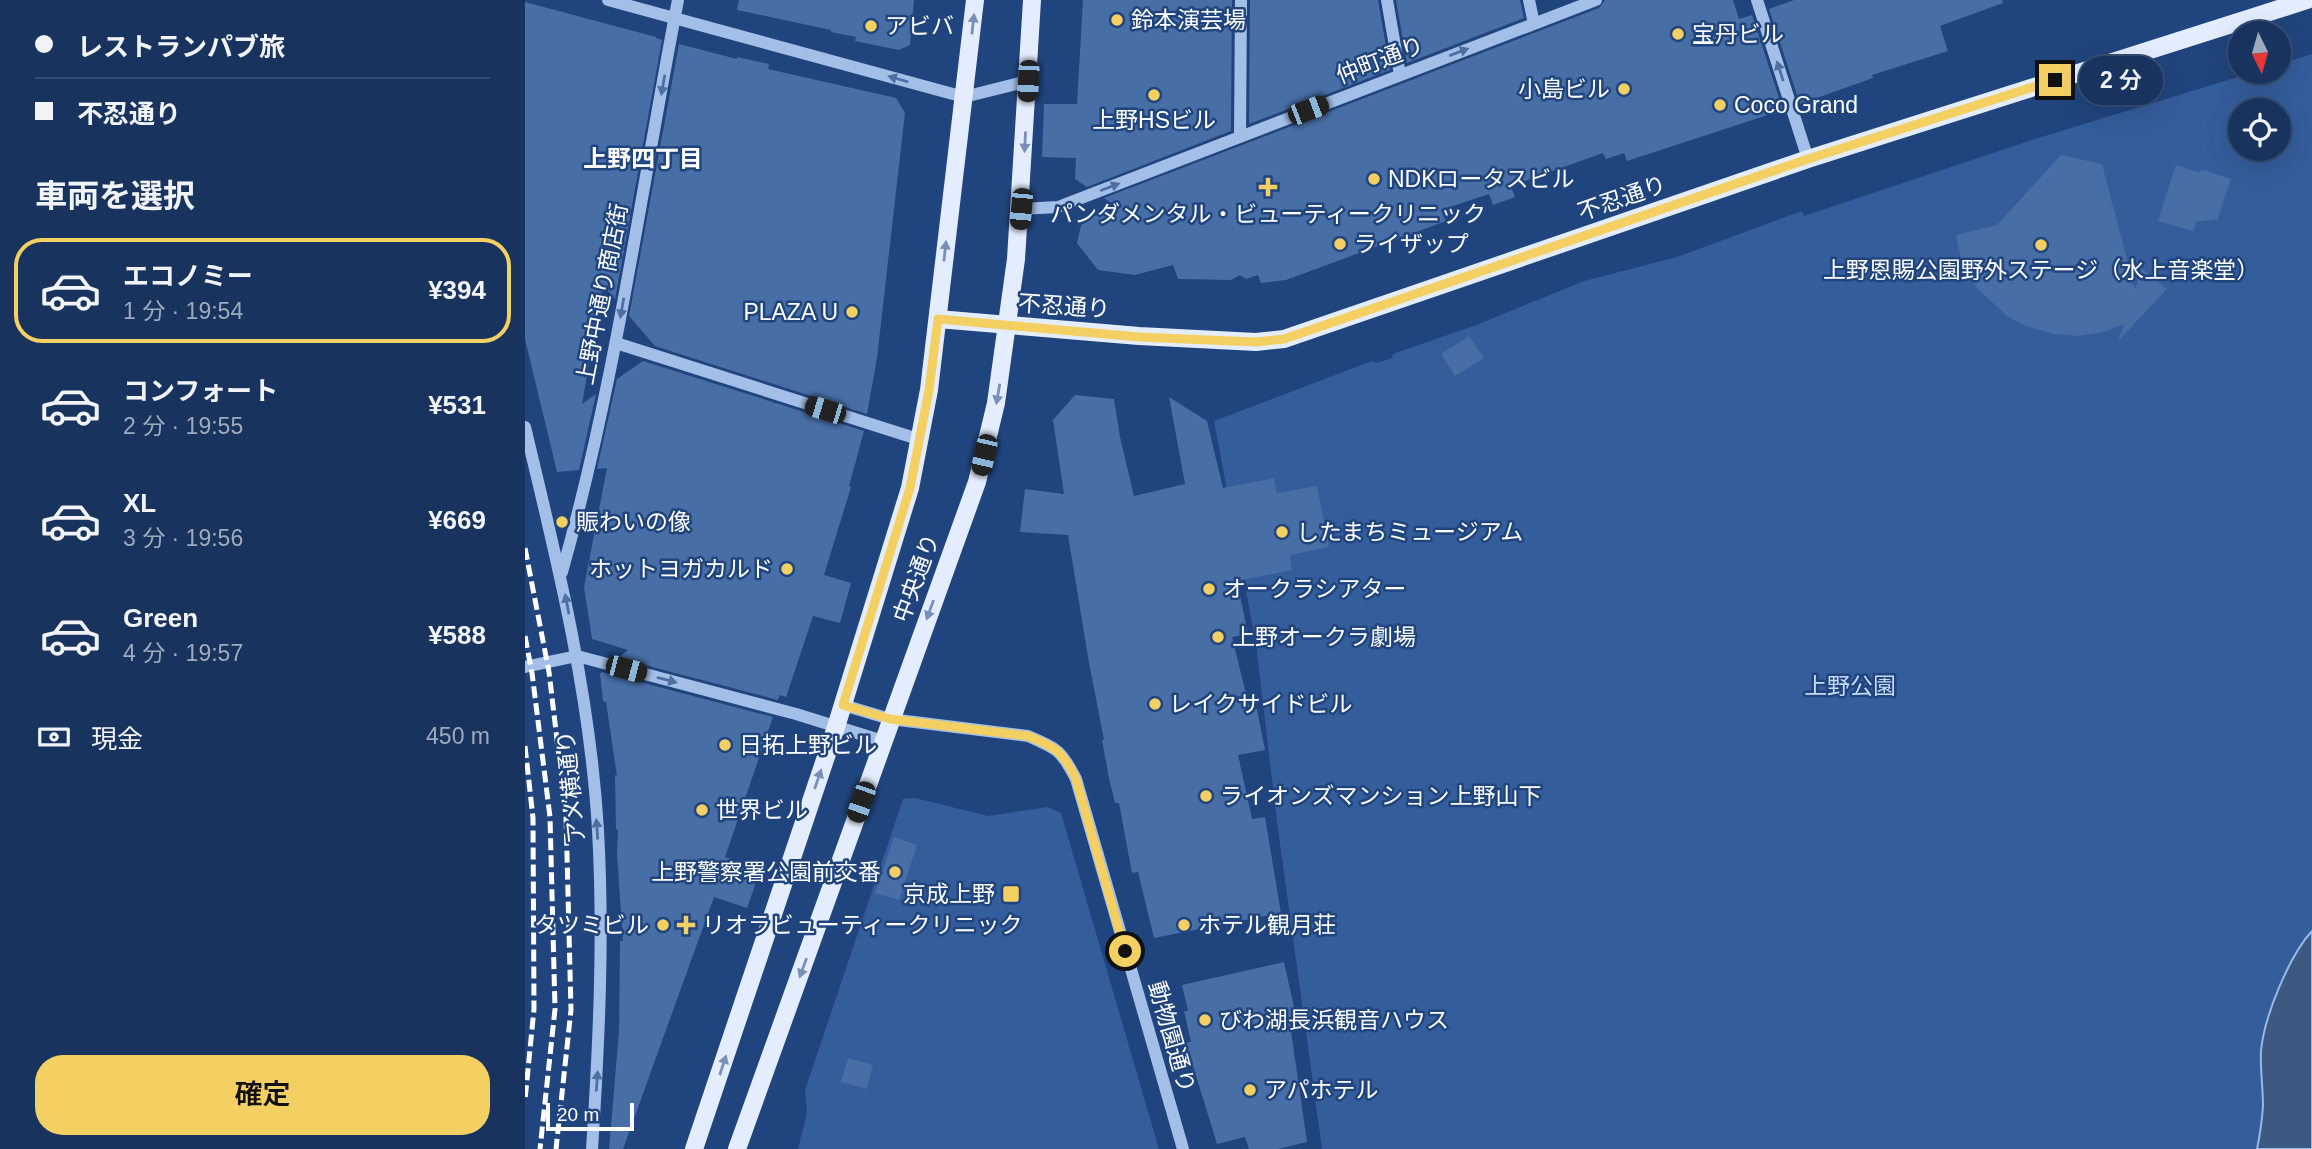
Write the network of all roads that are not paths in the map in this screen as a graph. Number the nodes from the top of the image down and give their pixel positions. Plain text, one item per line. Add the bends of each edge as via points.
1 (608, 0) edge
2 (678, 0) edge
3 (975, 0) edge
4 (1033, 0) edge
5 (1241, 0) edge
6 (1387, 0) edge
7 (1529, 0) edge
8 (1596, 0) edge
9 (1757, 0) edge
10 (2308, 0) edge
11 (674, 17) junction
12 (1534, 24) junction
13 (1400, 75) junction
14 (1028, 81) junction
15 (964, 97) junction
16 (1240, 137) junction
17 (1808, 159) junction
18 (1021, 209) junction
19 (938, 319) junction
20 (1008, 326) junction
21 (616, 343) junction
22 (525, 427) edge
23 (921, 440) junction
24 (561, 576) junction
25 (577, 656) junction
26 (525, 667) edge
27 (843, 705) junction
28 (890, 719) junction
29 (837, 727) junction
30 (883, 741) junction
31 (592, 1149) edge
32 (694, 1149) edge
33 (737, 1149) edge
34 (1183, 1149) edge

1 - 11 street
2 - 11 street, 上野中通り商店街
15 -> 3 main road, 中央通り
4 - 14 main road, 中央通り
5 - 16 street
6 - 13 street
7 - 12 street
8 - 12 street, 仲町通り
17 -> 9 street
10 - 17 main road, 不忍通り
15 -> 11 street
11 -> 21 street, 上野中通り商店街
13 -> 12 street, 仲町通り
13 - 16 street, 仲町通り
14 - 15 street
14 -> 18 main road, 中央通り
19 -> 15 main road, 中央通り
18 -> 16 street, 仲町通り via 1058,207
17 - 20 main road, 不忍通り via 1284,339 1139,337
18 - 20 main road, 中央通り
19 - 20 main road, 不忍通り
19 - 23 main road, 中央通り
20 -> 28 main road, 中央通り via 977,482
21 - 23 street
21 - 24 street, 上野中通り商店街
22 - 24 street, アメ横通り
23 - 27 main road, 中央通り
25 -> 24 street, アメ横通り
25 - 26 street
25 -> 29 street
31 -> 25 street, アメ横通り via 601,918 598,828
27 - 28 street, 動物園通り
27 - 29 main road, 中央通り
28 - 30 main road, 中央通り
28 - 34 street, 動物園通り via 1028,736 1064,755 1076,779
29 - 30 street
32 -> 29 main road, 中央通り
30 -> 33 main road, 中央通り

